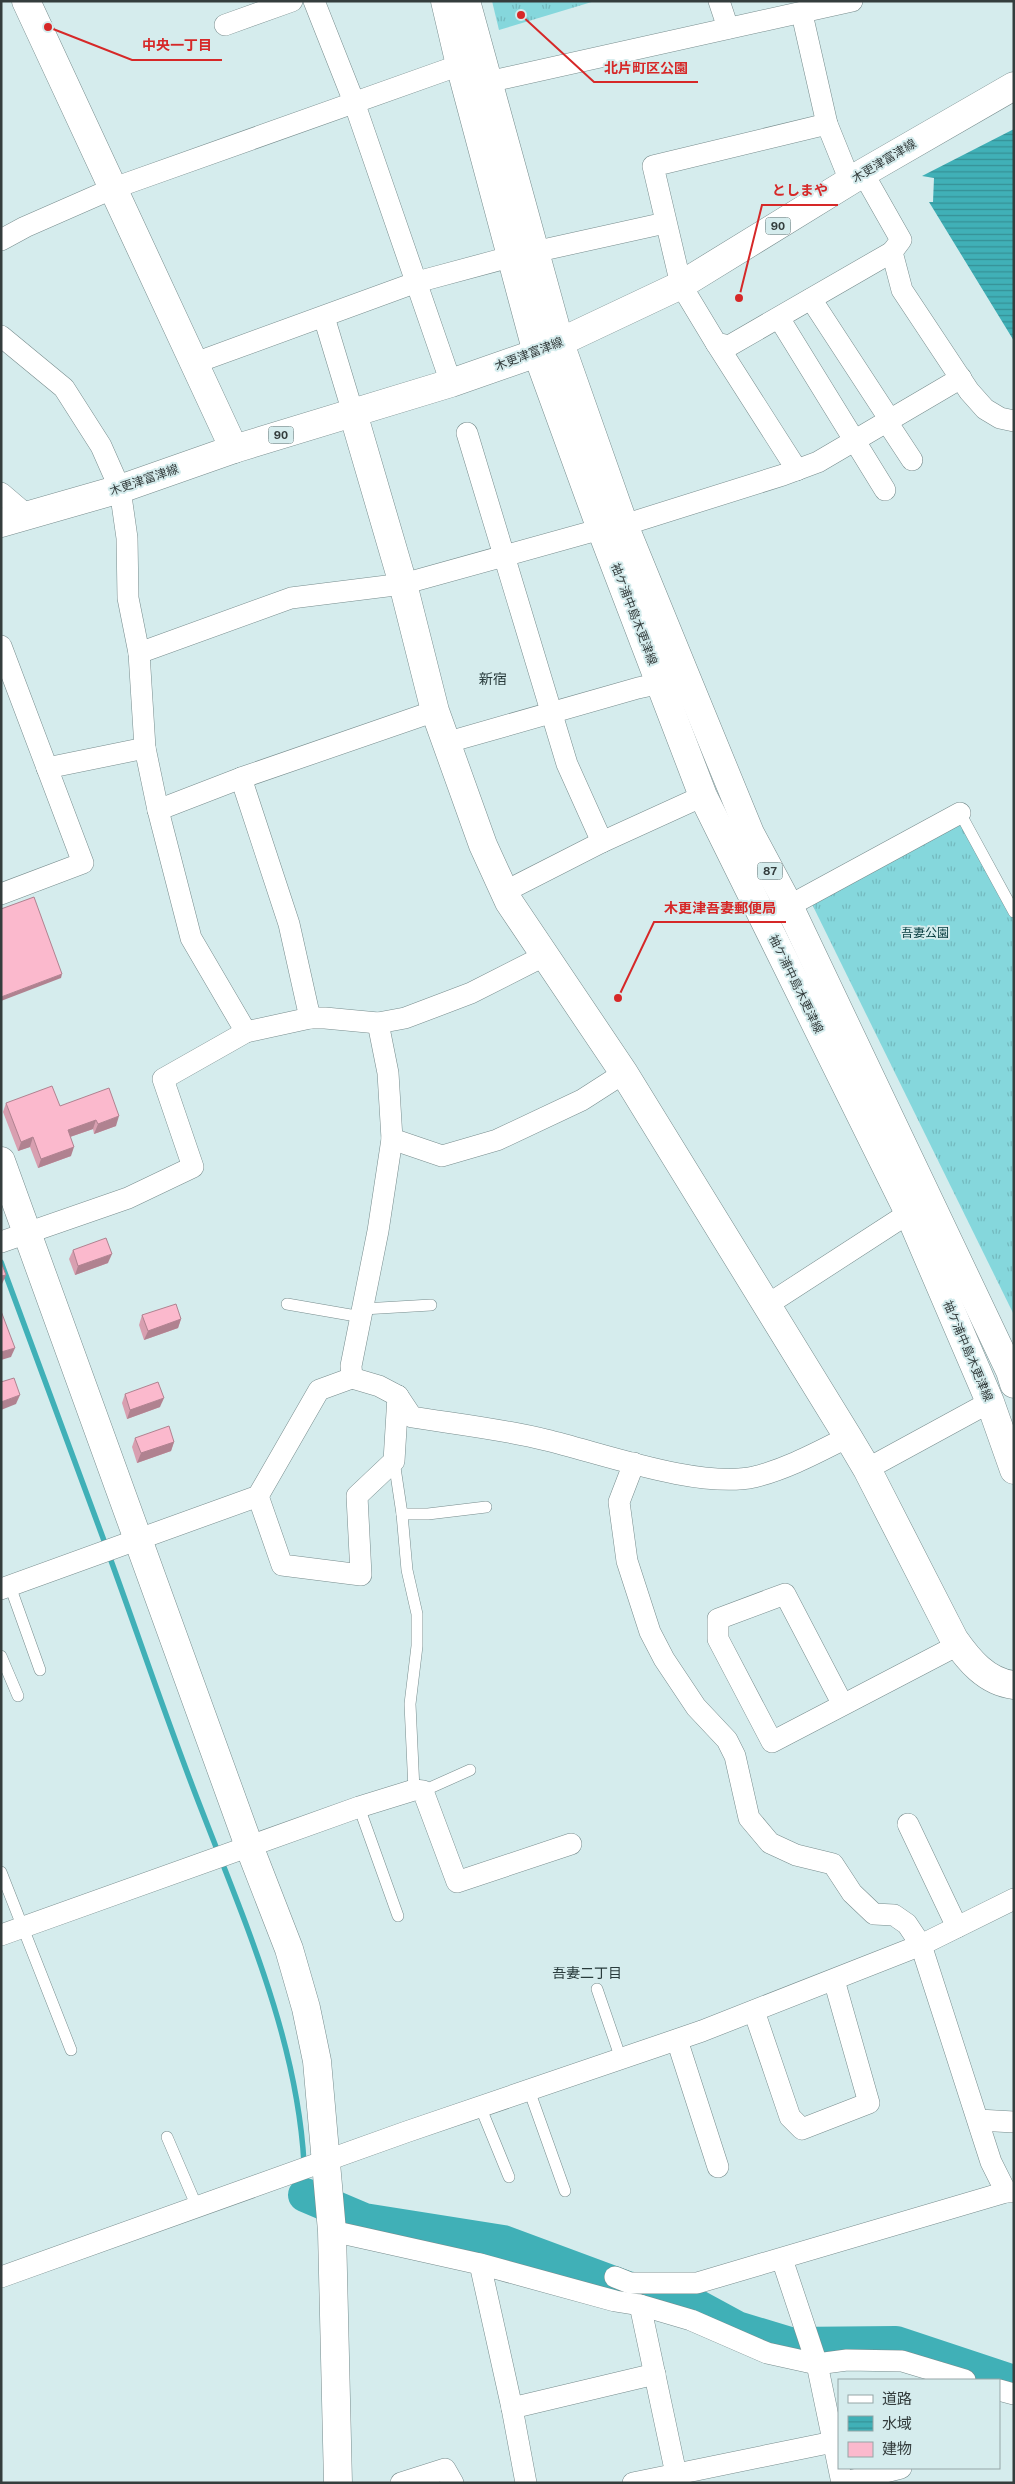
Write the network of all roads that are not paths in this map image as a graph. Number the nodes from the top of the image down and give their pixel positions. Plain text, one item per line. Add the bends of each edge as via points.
1 (26, 1) edge
2 (292, 1) edge
3 (314, 1) edge
4 (445, 1) edge
5 (466, 1) edge
6 (719, 1) edge
7 (852, 1) edge
8 (802, 14) junction
9 (225, 25) dead end
10 (728, 28) junction
11 (460, 65) junction
12 (488, 82) junction
13 (1014, 86) edge
14 (354, 102) junction
15 (828, 124) junction
16 (856, 177) junction
17 (114, 188) junction
18 (665, 224) junction
19 (1, 240) edge
20 (892, 252) junction
21 (522, 254) junction
22 (418, 282) junction
23 (681, 285) junction
24 (811, 299) junction
25 (324, 316) junction
26 (779, 318) junction
27 (1, 336) edge
28 (716, 344) junction
29 (548, 348) junction
30 (194, 363) junction
31 (961, 378) junction
32 (451, 383) junction
33 (354, 413) junction
34 (889, 421) junction
35 (1014, 421) edge
36 (467, 433) dead end
37 (856, 440) junction
38 (234, 449) junction
39 (912, 460) dead end
40 (797, 470) junction
41 (120, 489) junction
42 (885, 490) dead end
43 (1, 493) edge
44 (28, 516) junction
45 (1, 523) edge
46 (612, 527) junction
47 (504, 556) junction
48 (403, 584) junction
49 (1, 646) edge
50 (139, 653) junction
51 (661, 684) junction
52 (434, 711) junction
53 (551, 712) junction
54 (445, 743) junction
55 (145, 748) junction
56 (47, 768) junction
57 (241, 778) junction
58 (702, 796) junction
59 (158, 810) junction
60 (960, 813) joint
61 (602, 842) junction
62 (504, 892) junction
63 (1, 894) edge
64 (789, 906) junction
65 (1014, 912) edge
66 (764, 919) junction
67 (544, 956) junction
68 (310, 1018) junction
69 (378, 1023) junction
70 (246, 1032) junction
71 (624, 1073) junction
72 (392, 1139) junction
73 (1, 1161) edge
74 (909, 1213) junction
75 (26, 1233) junction
76 (1, 1242) edge
77 (287, 1304) dead end
78 (431, 1305) dead end
79 (767, 1305) junction
80 (362, 1313) junction
81 (352, 1378) junction
82 (1013, 1378) edge
83 (398, 1396) junction
84 (990, 1402) junction
85 (848, 1437) junction
86 (394, 1461) junction
87 (634, 1463) junction
88 (867, 1469) junction
89 (1014, 1470) edge
90 (258, 1496) junction
91 (486, 1507) dead end
92 (402, 1514) junction
93 (138, 1540) junction
94 (6, 1588) edge
95 (958, 1645) junction
96 (1, 1656) edge
97 (40, 1670) dead end
98 (1014, 1685) edge
99 (18, 1696) dead end
100 (843, 1705) junction
101 (470, 1770) dead end
102 (418, 1790) junction
103 (359, 1807) junction
104 (908, 1824) dead end
105 (571, 1844) dead end
106 (249, 1846) junction
107 (1, 1872) edge
108 (1014, 1899) edge
109 (398, 1916) dead end
110 (21, 1927) junction
111 (957, 1927) junction
112 (1, 1935) edge
113 (921, 1945) junction
114 (834, 1980) junction
115 (597, 1989) dead end
116 (754, 2011) junction
117 (677, 2040) junction
118 (71, 2050) dead end
119 (621, 2059) junction
120 (529, 2090) junction
121 (480, 2106) junction
122 (978, 2120) junction
123 (1014, 2122) edge
124 (167, 2137) dead end
125 (326, 2161) junction
126 (718, 2167) dead end
127 (509, 2176) dead end
128 (565, 2191) dead end
129 (1010, 2192) edge
130 (197, 2207) junction
131 (332, 2231) junction
132 (782, 2260) junction
133 (480, 2264) junction
134 (615, 2277) dead end
135 (1, 2278) edge
136 (640, 2305) junction
137 (816, 2364) junction
138 (655, 2374) junction
139 (962, 2379) edge
140 (1000, 2390) edge
141 (1014, 2394) edge
142 (512, 2408) junction
143 (833, 2442) junction
144 (838, 2465) edge
145 (839, 2469) edge
146 (897, 2469) edge
147 (676, 2474) junction
148 (338, 2483) edge
149 (400, 2483) edge
150 (453, 2483) edge
151 (526, 2483) edge
152 (633, 2483) edge

1 - 17 street
2 - 9 street
3 - 14 street
4 - 11 street
5 - 12 street
6 - 10 street
7 - 8 street
8 - 10 street
8 - 15 street
10 - 12 street
11 - 14 street
11 - 21 street
12 - 21 street
13 - 16 street, 木更津富津線 / 90
14 - 17 street
14 - 22 street
15 - 16 street
15 - 18 street via 653,166
16 - 20 street via 900,240
16 - 23 street, 木更津富津線 / 90
17 - 19 street
17 - 30 street
18 - 21 street
18 - 23 street
20 - 24 street
20 - 31 street via 902,290
21 - 22 street
21 - 29 street, 袖ケ浦中島木更津線
22 - 25 street
22 - 32 street
23 - 28 street
23 - 29 street, 木更津富津線 / 90
24 - 26 street
24 - 34 street
25 - 30 street
25 - 33 street
26 - 28 street via 729,346
26 - 37 street
27 - 41 street via 64,388 101,446
28 - 40 street
29 - 32 street, 木更津富津線 / 90
29 - 46 street, 袖ケ浦中島木更津線 / 87
30 - 38 street
31 - 34 street
31 - 35 street via 968,391 986,409 1000,418
32 - 33 street, 木更津富津線 / 90
33 - 38 street, 木更津富津線 / 90
33 - 48 street
34 - 37 street
34 - 39 street
36 - 47 street
37 - 40 street
37 - 42 street
38 - 41 street, 木更津富津線 / 90
40 - 46 street
41 - 44 street, 木更津富津線 / 90
41 - 50 street via 127,538 128,598
43 - 44 street
44 - 45 street, 木更津富津線 / 90
46 - 47 street
46 - 51 street, 袖ケ浦中島木更津線 / 87
46 - 64 street, 袖ケ浦中島木更津線 / 87 via 750,833
47 - 48 street
47 - 53 street
48 - 50 street via 291,598
48 - 52 street
49 - 56 street
50 - 55 street
51 - 53 street
51 - 58 street, 袖ケ浦中島木更津線 / 87
52 - 54 street
52 - 57 street
53 - 54 street
53 - 61 street via 567,764
54 - 62 street
55 - 56 street
55 - 59 street
56 - 63 street via 83,863
57 - 59 street
57 - 68 street via 290,924
58 - 61 street
58 - 66 street, 袖ケ浦中島木更津線 / 87
59 - 70 street via 191,938
60 - 64 street
60 - 65 lane
61 - 62 street
62 - 67 street
64 - 66 street
64 - 82 street, 袖ケ浦中島木更津線 / 87
66 - 74 street, 袖ケ浦中島木更津線 / 87
67 - 69 street via 505,977 428,1010
67 - 71 street
68 - 69 street
68 - 70 street
69 - 72 street via 388,1073
70 - 75 street via 163,1079 193,1167 128,1198
71 - 72 street via 582,1100 497,1140 442,1156
71 - 79 street
72 - 80 street
73 - 75 street
74 - 79 street
74 - 84 street, 袖ケ浦中島木更津線 / 87
75 - 76 street
75 - 93 street
77 - 80 lane
78 - 80 lane
79 - 85 street
80 - 81 street via 351,1366
81 - 83 street
81 - 90 street via 319,1390
83 - 86 street
83 - 87 street via 412,1417 545,1440
84 - 88 street
84 - 89 street, 袖ケ浦中島木更津線 / 87
85 - 87 street via 802,1460 753,1477 711,1478
85 - 88 street
86 - 90 street via 357,1496 361,1575 282,1565
86 - 92 lane
87 - 113 street via 619,1502 628,1561 650,1632 696,1707 727,1740 735,1756 749,1818 770,1843 796,1855 833,1864 852,1893 874,1914 894,1915 908,1924
88 - 95 street
90 - 93 street
91 - 92 lane
92 - 102 lane via 407,1570 417,1614 410,1704
93 - 94 street
93 - 106 street
94 - 97 lane
95 - 98 street via 971,1663 988,1675
95 - 100 street
96 - 99 lane
100 - 100 street via 772,1742 718,1639 718,1619 785,1594
101 - 102 lane
102 - 103 street
102 - 105 street via 457,1882
103 - 106 street
103 - 109 lane
104 - 111 street
106 - 110 street
106 - 125 street via 289,1948 306,2008 317,2061
107 - 110 lane
108 - 111 street
110 - 112 street
110 - 118 lane
111 - 113 street
113 - 114 street
113 - 122 street
114 - 116 street
114 - 116 street via 869,2103 802,2129 790,2117
115 - 119 lane
116 - 117 street
117 - 119 street
117 - 126 street
119 - 120 street
120 - 121 street
120 - 128 lane
121 - 125 street
121 - 127 lane
122 - 123 street
122 - 129 street via 991,2162
124 - 130 lane
125 - 130 street
125 - 131 street
129 - 132 street
130 - 135 street
131 - 133 street
131 - 148 street
132 - 134 street via 697,2283 630,2283
132 - 137 street
133 - 136 street via 614,2301
133 - 142 street
136 - 137 street via 692,2320 767,2353
136 - 138 street
137 - 139 street via 847,2360 902,2361
137 - 143 street
138 - 142 street
138 - 147 street
140 - 141 street
142 - 151 street
143 - 144 street
143 - 147 street
145 - 146 street via 842,2483
147 - 152 street
149 - 150 street via 445,2469

